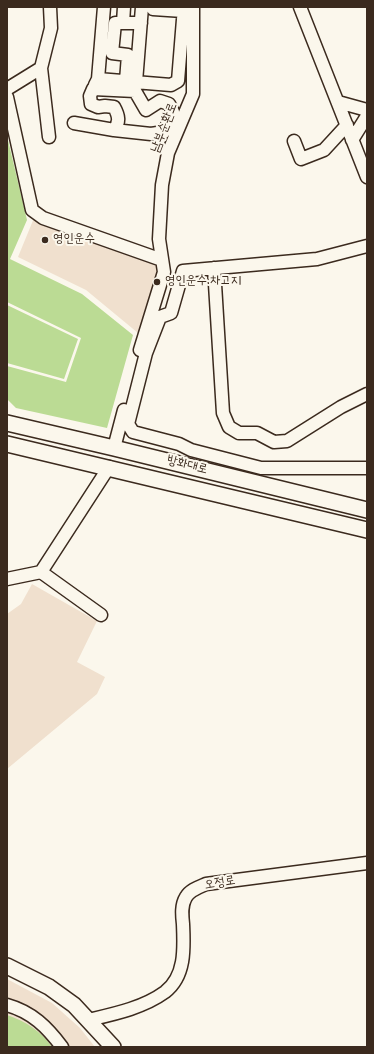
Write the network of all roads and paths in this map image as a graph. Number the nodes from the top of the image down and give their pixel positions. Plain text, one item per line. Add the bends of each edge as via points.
1 (50, 7) edge
2 (104, 7) edge
3 (124, 7) edge
4 (300, 7) edge
5 (187, 8) edge
6 (153, 10) edge
7 (122, 23) junction
8 (141, 23) junction
9 (41, 68) junction
10 (131, 82) junction
11 (96, 84) junction
12 (7, 89) edge
13 (7, 97) edge
14 (338, 102) junction
15 (367, 110) edge
16 (367, 116) edge
17 (347, 126) junction
18 (81, 128) dead end
19 (114, 130) junction
20 (48, 137) dead end
21 (352, 140) junction
22 (294, 141) dead end
23 (367, 177) edge
24 (367, 246) edge
25 (162, 260) junction
26 (214, 268) junction
27 (367, 394) edge
28 (7, 423) edge
29 (7, 444) edge
30 (114, 448) junction
31 (109, 467) junction
32 (367, 468) edge
33 (367, 510) edge
34 (367, 530) edge
35 (41, 572) junction
36 (7, 579) edge
37 (101, 615) dead end
38 (367, 863) edge
39 (7, 966) edge
40 (7, 1005) edge
41 (88, 1020) junction
42 (62, 1047) edge
43 (113, 1047) edge

1 - 9 street via 51,28
2 - 11 street
3 - 7 street
4 - 14 street
5 - 6 street
5 - 10 street via 178,81 171,85
5 - 25 street, 남부순환로 via 193,94 168,153 162,185 159,239
6 - 8 street
7 - 8 street
7 - 10 street via 115,23 112,53 128,55
8 - 10 street
9 - 12 street
9 - 20 street
10 - 11 street
11 - 19 street via 90,96 91,104 98,108 114,107 118,114 118,124
11 - 19 street via 135,91 146,110 160,101 169,104 173,112 164,132 151,134
13 - 25 street via 32,210 43,218
14 - 15 street
14 - 17 street
16 - 21 street
17 - 21 street
17 - 22 street via 324,150 302,159
18 - 19 street
21 - 23 street
24 - 26 street via 317,259
25 - 30 street, 남부순환로 via 164,272
26 - 27 street via 223,413 229,427 239,433 257,433 274,442 287,441
26 - 32 street via 183,271 171,312 160,317 146,353 128,424 133,432 260,468
28 - 30 main road, 방화대로
29 - 31 main road, 방화대로
30 - 33 main road, 방화대로
31 - 34 main road, 방화대로
31 - 35 street
35 - 36 street
35 - 37 street
38 - 41 street, 오정로 via 206,884 195,889 186,897 182,910 183,961 177,978 166,991 133,1008
39 - 41 main road via 49,987 74,1005
40 - 42 street via 38,1019
41 - 43 main road

